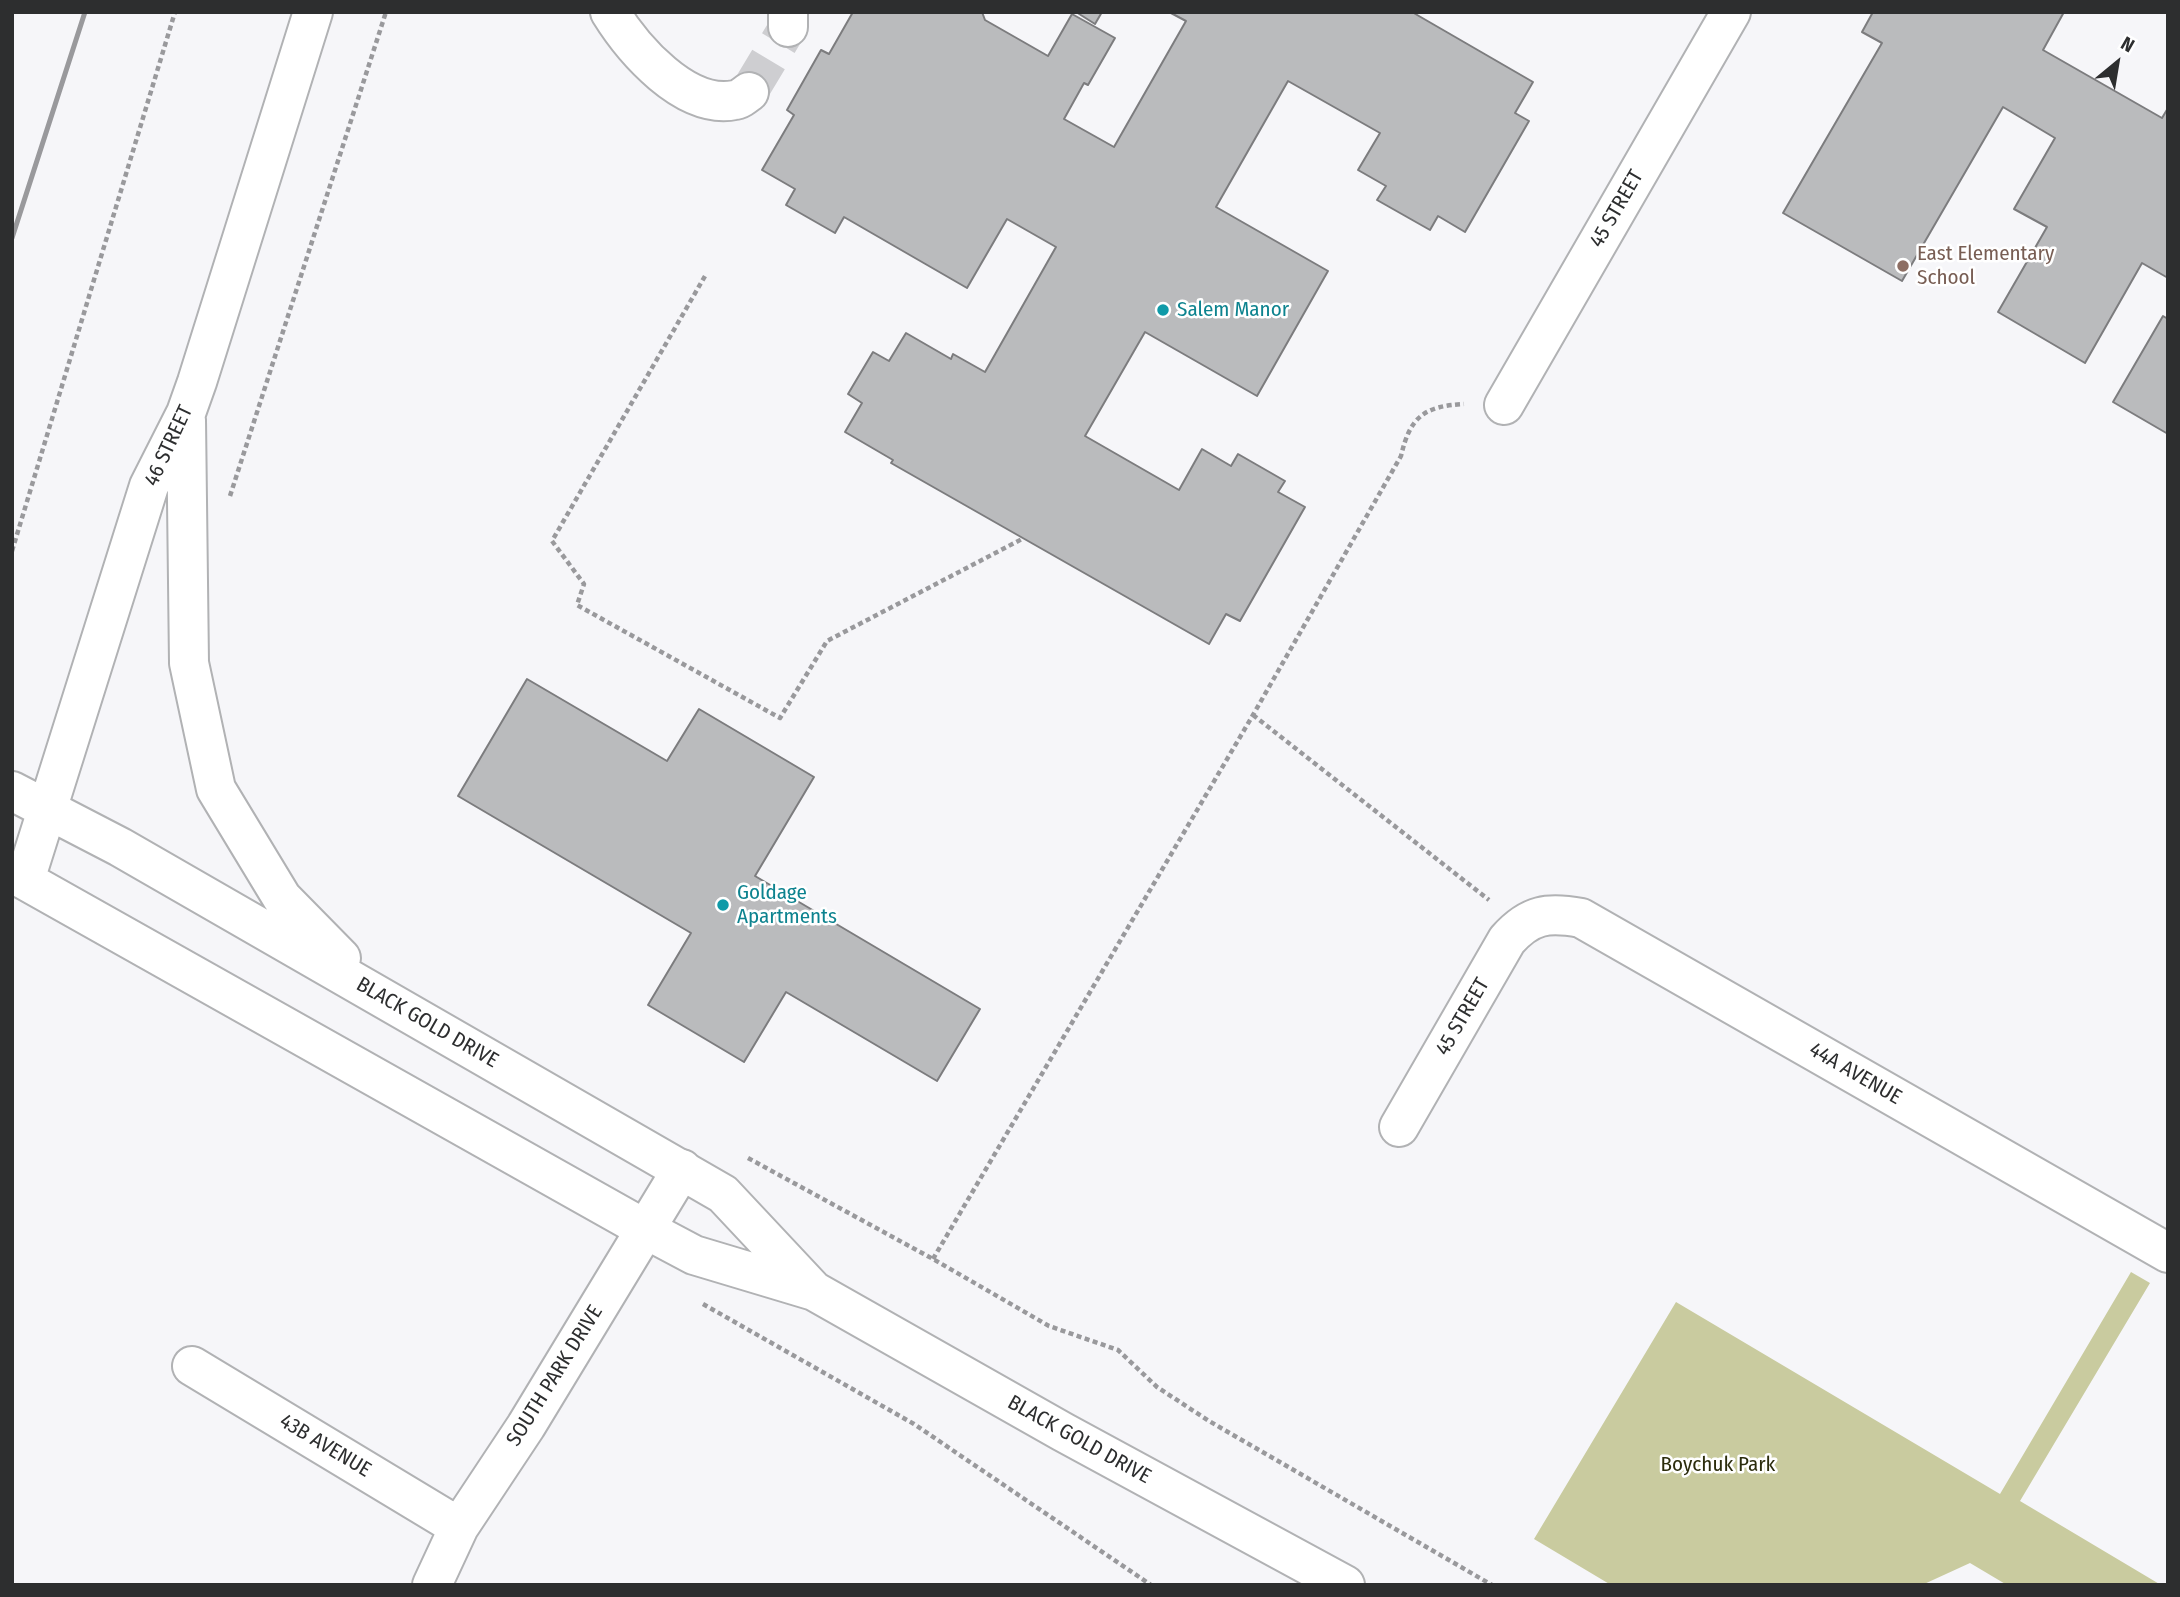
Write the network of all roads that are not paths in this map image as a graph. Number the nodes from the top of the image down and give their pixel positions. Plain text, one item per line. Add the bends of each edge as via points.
1 (313, 12) edge
2 (610, 12) edge
3 (1731, 12) edge
4 (749, 92) dead end
5 (1504, 405) road end
6 (186, 413) junction
7 (12, 791) edge
8 (46, 808) junction
9 (19, 876) edge
10 (1528, 921) joint
11 (387, 999) junction
12 (1399, 1127) dead end
13 (682, 1169) junction
14 (645, 1229) junction
15 (2168, 1254) edge
16 (814, 1291) junction
17 (192, 1366) dead end
18 (459, 1527) junction
19 (432, 1585) edge
20 (1345, 1585) edge

1 - 6 main road, 46 STREET
2 - 4 main road via 640,54 669,80 708,99 736,100
3 - 5 main road, 45 STREET
6 - 8 main road, 46 STREET via 149,486
6 - 11 main road via 188,663 216,789 282,898
7 - 8 main road, BLACK GOLD DRIVE
8 - 9 main road, 46 STREET
8 - 11 main road, BLACK GOLD DRIVE
9 - 14 main road, BLACK GOLD DRIVE
10 - 12 main road, 45 STREET via 1507,940
10 - 15 main road, 44A AVENUE via 1556,914 1581,918
11 - 13 main road, BLACK GOLD DRIVE
13 - 14 main road, SOUTH PARK DRIVE
13 - 16 main road, BLACK GOLD DRIVE via 723,1194
14 - 16 main road, BLACK GOLD DRIVE via 694,1255
14 - 18 main road, SOUTH PARK DRIVE
16 - 20 main road, BLACK GOLD DRIVE
17 - 18 main road, 43B AVENUE
18 - 19 main road, SOUTH PARK DRIVE

